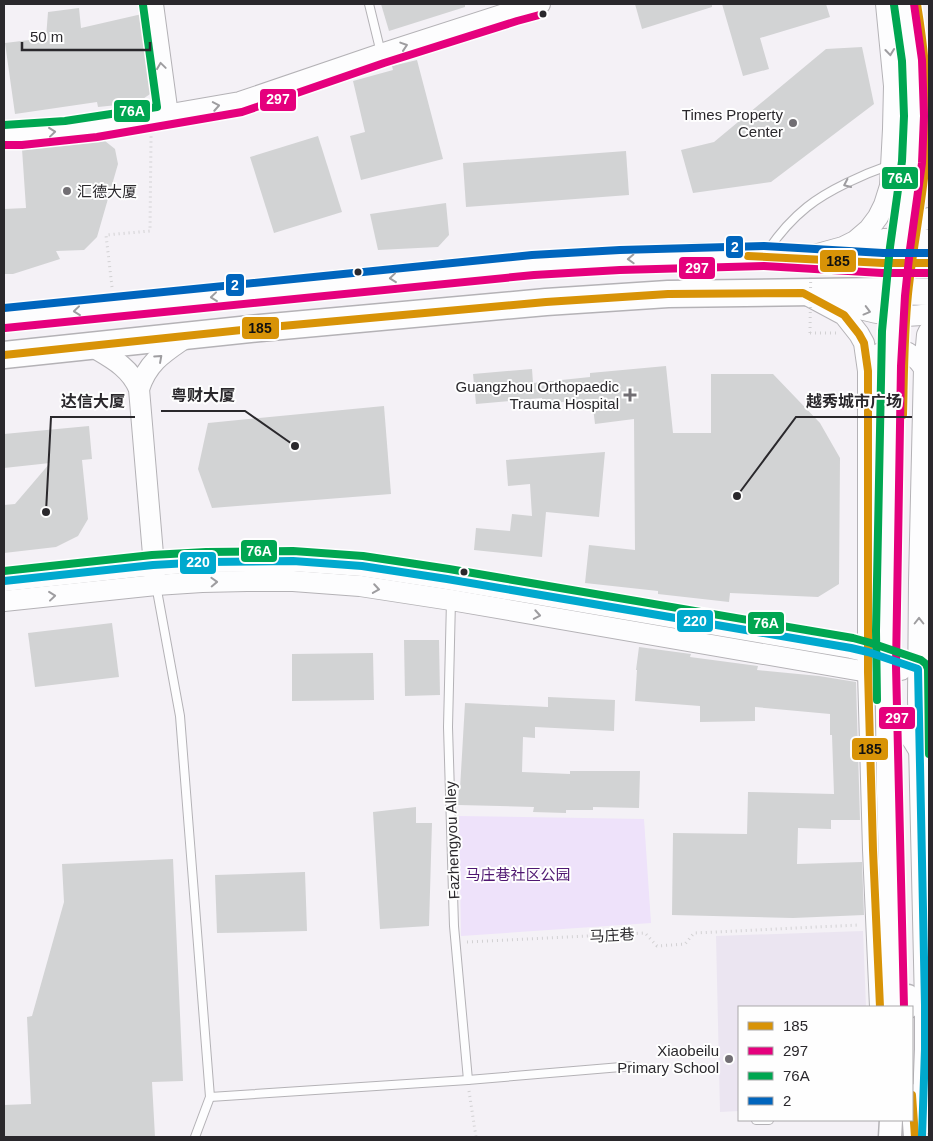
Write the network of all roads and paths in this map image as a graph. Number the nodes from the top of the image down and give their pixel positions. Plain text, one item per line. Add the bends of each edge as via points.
1 (153, 4) edge
2 (369, 4) edge
3 (540, 4) edge
4 (886, 4) edge
5 (513, 7) edge
6 (912, 13) edge
7 (381, 54) junction
8 (160, 116) junction
9 (4, 135) edge
10 (892, 164) junction
11 (890, 186) junction
12 (929, 218) edge
13 (929, 240) edge
14 (835, 252) dead end
15 (764, 256) junction
16 (803, 258) junction
17 (929, 263) edge
18 (929, 292) edge
19 (803, 293) junction
20 (114, 307) junction
21 (929, 314) edge
22 (4, 318) edge
23 (929, 331) edge
24 (810, 333) dead end
25 (188, 336) junction
26 (91, 346) junction
27 (4, 355) edge
28 (924, 368) junction
29 (868, 371) junction
30 (139, 389) junction
31 (152, 565) junction
32 (4, 581) edge
33 (156, 585) junction
34 (451, 600) junction
35 (4, 601) edge
36 (868, 662) junction
37 (918, 669) junction
38 (924, 699) edge
39 (871, 748) junction
40 (920, 752) junction
41 (876, 925) junction
42 (456, 943) junction
43 (897, 1004) edge
44 (633, 1066) dead end
45 (468, 1080) junction
46 (922, 1092) edge
47 (210, 1097) junction
48 (195, 1137) edge
49 (476, 1137) edge
50 (915, 1137) edge
51 (922, 1137) edge

8 -> 1 street
2 - 7 lane
3 - 5 street
4 -> 10 street via 894,86
7 -> 5 street
6 - 43 main road via 926,72 928,123 926,169 906,326 899,630 903,829
8 -> 7 street via 240,102
9 -> 8 street via 96,127
8 - 20 path via 150,231 106,235
10 - 11 street
10 -> 15 lane via 830,192 807,207 778,236
11 - 12 street via 901,217 915,222
11 - 16 street via 878,217 855,241
13 - 16 street via 884,239 842,252
14 - 24 path, bridge via 811,253
15 - 16 highway
15 -> 20 highway via 700,256 534,265
16 - 17 highway
18 - 19 highway
19 -> 21 street via 879,314
19 - 25 highway via 668,294 546,302
19 - 29 street via 848,319 864,343
20 -> 22 highway
23 - 28 street
25 - 26 highway
30 -> 25 street via 153,363
26 - 27 highway
26 - 30 street via 130,373
28 - 29 street via 908,352 892,350 876,356
37 -> 28 street
29 - 36 street
30 - 31 street
31 - 32 street
31 - 33 street
31 - 36 street via 293,560 362,566 467,582
33 -> 34 street via 293,581 360,586
35 -> 33 street
33 - 47 lane via 180,716
34 -> 36 street
34 - 42 lane, Fazhengyou Alley via 448,727
36 - 37 street
36 - 39 street
37 - 38 street
38 - 40 street
39 - 40 street via 882,736 898,731 908,735
39 - 41 street
40 - 46 street via 925,1005
41 - 42 path, 马庄巷 via 694,933 685,944 657,946 645,933
41 - 43 street
42 - 45 lane, Fazhengyou Alley
44 - 45 lane
45 - 47 lane
45 - 49 path
46 - 50 main road
46 - 51 street
47 - 48 lane

